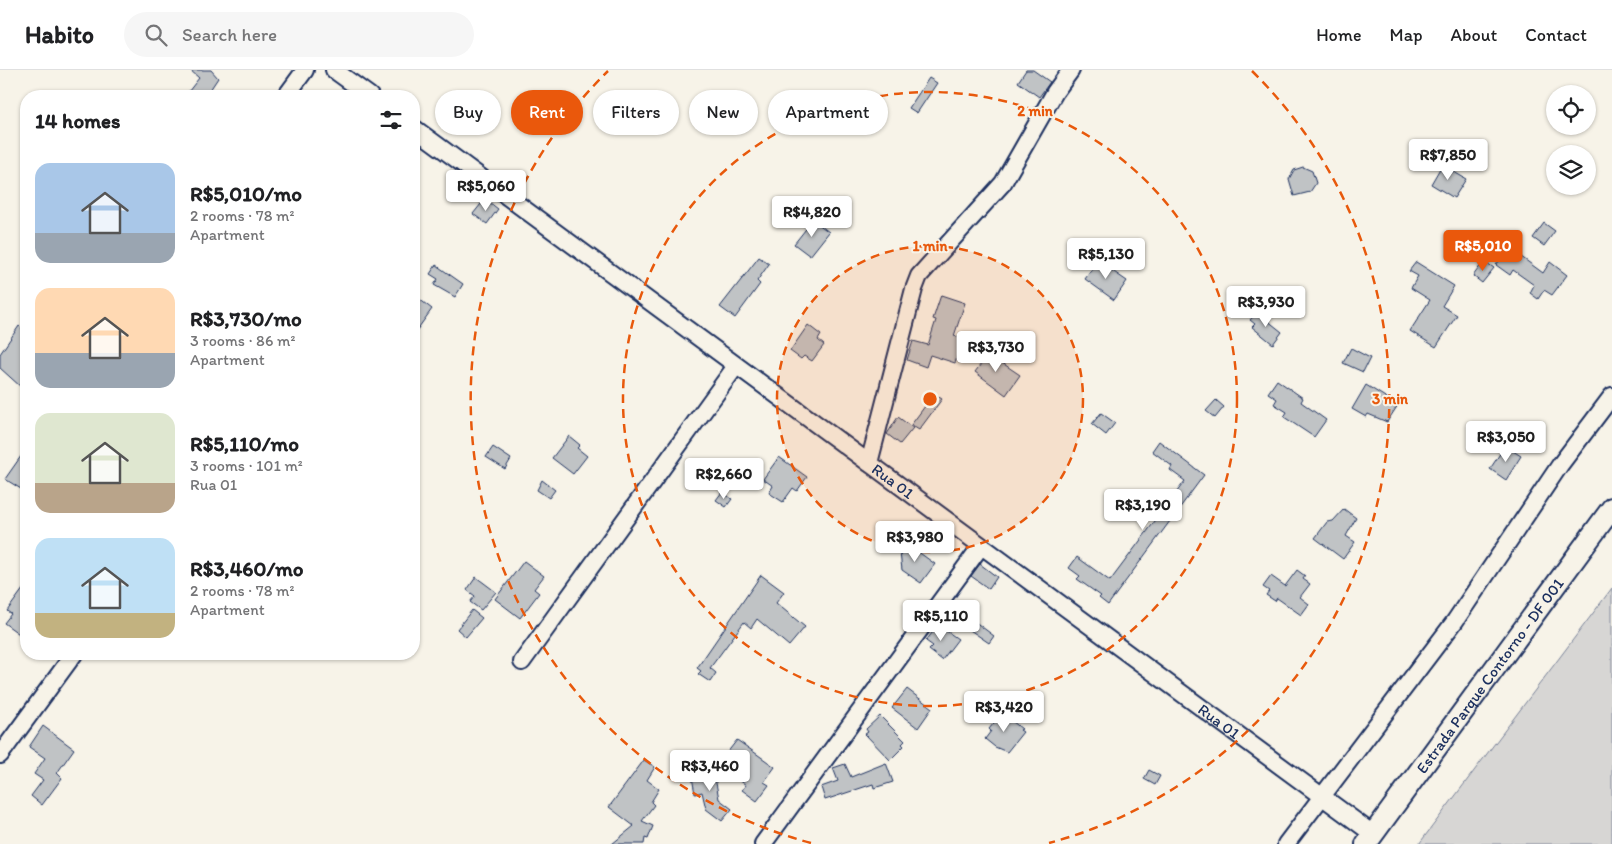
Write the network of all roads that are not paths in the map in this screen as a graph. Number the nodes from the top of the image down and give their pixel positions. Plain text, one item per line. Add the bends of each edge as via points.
1 (305, 70) edge
2 (334, 70) edge
3 (1071, 70) edge
4 (290, 90) edge
5 (362, 90) edge
6 (420, 132) edge
7 (736, 366) junction
8 (1612, 396) edge
9 (869, 463) junction
10 (1612, 508) edge
11 (982, 546) junction
12 (70, 660) edge
13 (522, 662) dead end
14 (0, 755) edge
15 (1321, 796) junction
16 (1370, 839) edge
17 (763, 844) edge
18 (1286, 844) edge

1 - 4 street
2 - 5 street
3 - 9 street via 1003,183 920,276
6 - 7 street, Rua 01
7 - 9 street, Rua 01
7 - 13 street
8 - 15 street via 1560,466 1455,621
9 - 11 street, Rua 01
10 - 16 main road, Estrada Parque Contorno - DF 001
11 - 15 street, Rua 01
11 - 17 street
12 - 14 street
15 - 16 street, Rua 01
15 - 18 street

